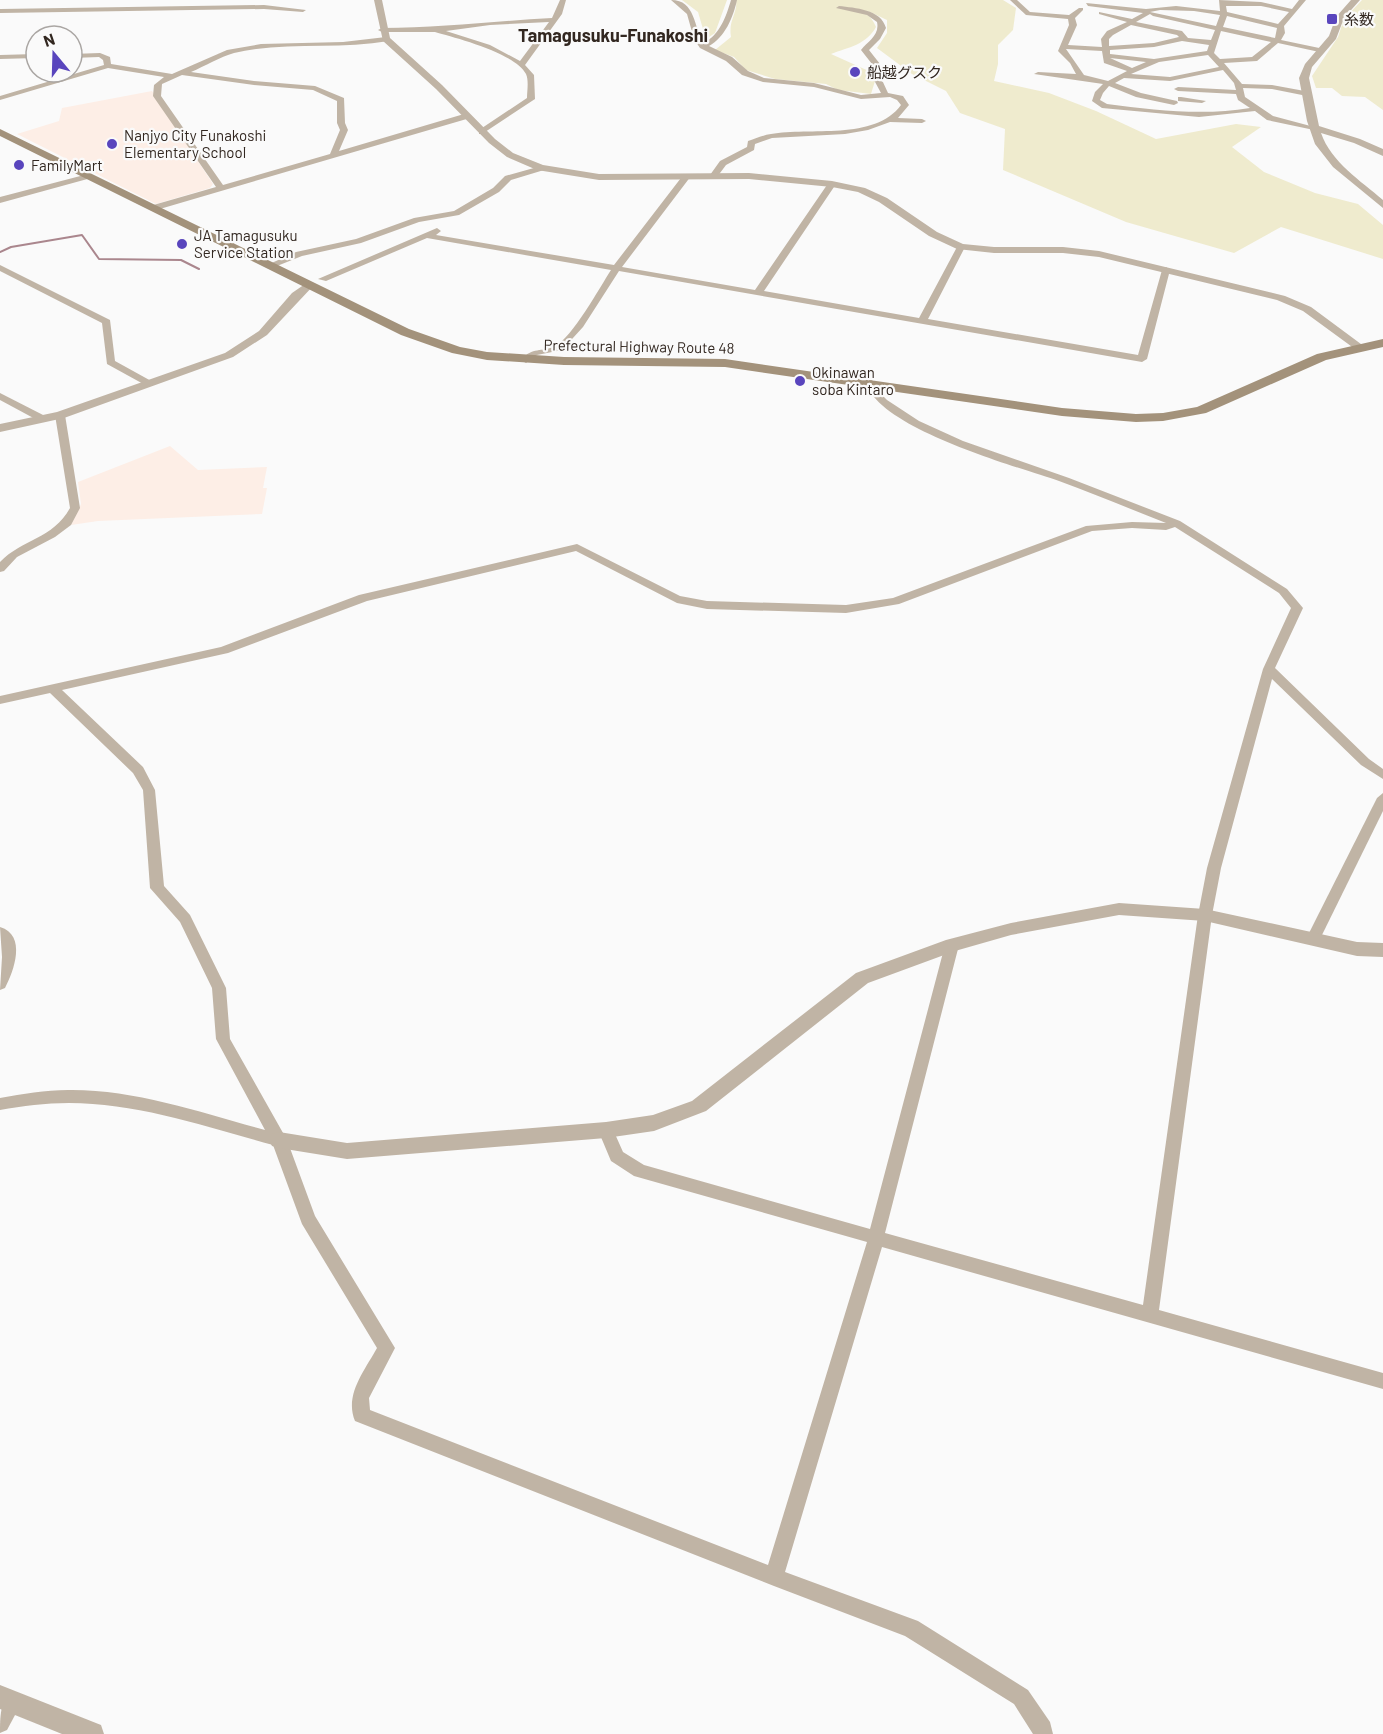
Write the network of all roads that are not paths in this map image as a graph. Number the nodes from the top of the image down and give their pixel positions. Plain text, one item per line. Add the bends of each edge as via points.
1 (378, 0) edge
2 (563, 0) edge
3 (674, 0) edge
4 (734, 0) edge
5 (1013, 0) edge
6 (1291, 0) edge
7 (1356, 0) edge
8 (1302, 1) edge
9 (1222, 2) edge
10 (1086, 4) edge
11 (1019, 6) junction
12 (839, 8) dead end
13 (303, 10) dead end
14 (0, 11) edge
15 (1293, 11) junction
16 (1147, 12) junction
17 (1224, 14) junction
18 (1071, 17) junction
19 (554, 20) junction
20 (1132, 22) junction
21 (1280, 27) junction
22 (1221, 28) junction
23 (435, 30) junction
24 (384, 35) junction
25 (1185, 39) junction
26 (1277, 41) junction
27 (1163, 43) junction
28 (1214, 43) junction
29 (703, 46) junction
30 (1064, 47) junction
31 (1107, 51) junction
32 (1321, 51) junction
33 (1210, 53) junction
34 (84, 56) edge
35 (0, 57) edge
36 (24, 57) edge
37 (1155, 61) junction
38 (1218, 61) junction
39 (522, 64) junction
40 (108, 66) junction
41 (1224, 68) junction
42 (1132, 70) junction
43 (182, 73) junction
44 (1038, 74) dead end
45 (1124, 75) junction
46 (172, 76) junction
47 (1081, 77) junction
48 (1170, 79) junction
49 (1109, 83) junction
50 (1178, 89) junction
51 (1238, 89) junction
52 (885, 94) junction
53 (1307, 94) junction
54 (0, 98) edge
55 (1178, 101) junction
56 (1202, 101) dead end
57 (1256, 109) junction
58 (1161, 113) junction
59 (467, 116) junction
60 (889, 120) junction
61 (922, 121) dead end
62 (1314, 128) junction
63 (0, 132) edge
64 (482, 132) junction
65 (1383, 153) edge
66 (334, 154) junction
67 (541, 168) junction
68 (714, 175) junction
69 (88, 176) junction
70 (687, 176) junction
71 (832, 184) junction
72 (220, 187) junction
73 (0, 200) edge
74 (1383, 205) edge
75 (153, 208) junction
76 (449, 216) junction
77 (429, 236) junction
78 (961, 247) junction
79 (269, 266) junction
80 (0, 268) edge
81 (616, 269) junction
82 (1166, 270) junction
83 (323, 279) dead end
84 (308, 285) junction
85 (759, 291) junction
86 (923, 320) junction
87 (1383, 343) edge
88 (1359, 348) junction
89 (526, 360) junction
90 (871, 383) junction
91 (150, 384) junction
92 (0, 396) edge
93 (60, 415) junction
94 (43, 418) junction
95 (0, 428) edge
96 (1176, 523) junction
97 (0, 569) edge
98 (1269, 669) junction
99 (52, 688) junction
100 (0, 700) edge
101 (1383, 775) edge
102 (1383, 798) edge
103 (1205, 915) junction
104 (0, 932) edge
105 (1313, 939) junction
106 (952, 945) junction
107 (1383, 950) edge
108 (0, 984) edge
109 (0, 1104) edge
110 (606, 1130) junction
111 (279, 1140) junction
112 (876, 1238) junction
113 (1150, 1316) junction
114 (1383, 1381) edge
115 (774, 1577) junction
116 (6, 1699) edge
117 (0, 1723) edge
118 (92, 1734) edge
119 (1043, 1734) edge

1 - 24 street
2 - 19 street
3 - 29 street via 690,13
4 - 29 street via 718,36 710,45
5 - 11 street
6 - 8 street
7 - 32 street via 1340,17 1333,37
8 - 15 street
9 - 15 street
9 - 17 street
10 - 11 street
10 - 16 street
10 - 18 street
10 - 20 street
11 - 18 street via 1028,15
12 - 52 street via 869,13 880,22 879,36 865,50 876,64
13 - 14 street via 264,7
15 - 21 street
16 - 17 street via 1154,8 1178,8
16 - 20 street
16 - 22 street
17 - 21 street
17 - 22 street
18 - 30 street via 1073,25
19 - 23 street
19 - 39 street
20 - 25 street via 1179,33
20 - 27 street
20 - 31 street via 1110,33 1105,39
21 - 26 street
22 - 26 street
22 - 28 street
23 - 24 street
23 - 39 street via 464,37
24 - 43 street via 343,44 261,46 230,52
24 - 59 street
25 - 27 street
25 - 28 street
26 - 32 street
26 - 38 street via 1254,60
27 - 31 street
28 - 33 street
29 - 52 street via 763,80 861,97
30 - 31 street
30 - 47 street via 1062,51
31 - 37 street
31 - 42 street via 1107,61
32 - 53 street via 1308,66 1304,78
33 - 37 street
33 - 38 street
34 - 40 street via 100,55 107,59
35 - 36 street
37 - 42 street
38 - 41 street
39 - 64 street via 530,76 531,99
40 - 46 street
40 - 54 street
41 - 48 street
41 - 51 street via 1238,82
42 - 45 street
43 - 46 street
43 - 66 street via 315,88 331,94 340,100 344,130
44 - 47 street
45 - 48 street
45 - 49 street
46 - 72 street via 158,83 157,96
47 - 49 street
48 - 50 street
49 - 55 street via 1139,95
49 - 58 street via 1099,92 1096,101 1100,105
50 - 51 street
50 - 55 street
51 - 53 street via 1272,87
51 - 57 street via 1241,98
52 - 60 street via 897,96 905,105
53 - 62 street
55 - 56 street
55 - 58 street
57 - 58 street via 1216,115
57 - 62 street via 1276,121
59 - 64 street
59 - 66 street
60 - 61 street
60 - 68 street via 850,132 759,139 751,148 723,163
62 - 65 street
62 - 74 street via 1324,151
63 - 69 main road, Prefectural Highway Route 48
64 - 67 street via 510,155
66 - 72 street
67 - 70 street via 598,177
67 - 76 street via 508,178 496,190
68 - 70 street
68 - 71 street
69 - 73 street
69 - 75 main road, Prefectural Highway Route 48
70 - 81 street
71 - 78 street via 883,200 933,234
71 - 85 street
72 - 75 street
75 - 79 main road, Prefectural Highway Route 48
76 - 77 street
76 - 79 street via 417,220
77 - 81 street
77 - 83 street
78 - 82 street via 1078,251
78 - 86 street
79 - 84 main road, Prefectural Highway Route 48
80 - 91 street via 107,322 111,362
81 - 85 street
81 - 89 street via 580,326 559,348 534,352
82 - 86 street via 1142,358
82 - 88 street via 1281,298 1307,309
84 - 89 main road, Prefectural Highway Route 48 via 429,342 487,356
84 - 91 street via 246,346
85 - 86 street
87 - 88 main road, Prefectural Highway Route 48
88 - 90 main road, Prefectural Highway Route 48 via 1310,361 1219,404 1163,417 1084,415
89 - 90 main road, Prefectural Highway Route 48 via 725,363
90 - 96 street via 882,402 915,423
91 - 93 street
92 - 94 street
93 - 94 street
93 - 97 street via 75,508 67,523 13,555
94 - 95 street
96 - 98 street via 1282,591 1297,608
96 - 99 street via 1090,528 895,601 846,609 707,605 677,599 577,548 363,598 224,650
98 - 101 street
98 - 103 street via 1214,868
99 - 100 street
99 - 111 street via 138,770 149,790 157,888 185,920 219,988 223,1039
102 - 105 street
103 - 105 street
103 - 106 street via 1119,909 1011,929
103 - 113 street
104 - 108 street via 8,944 10,958
105 - 107 street
106 - 110 street via 862,978 699,1106 654,1123
106 - 112 street
109 - 111 street via 77,1095 133,1103
110 - 111 street via 346,1150
110 - 112 street via 617,1156 640,1171
111 - 115 street via 308,1219 386,1348 360,1397 361,1415
112 - 113 street
112 - 115 street
113 - 114 street
115 - 119 street via 911,1628 1021,1697
116 - 117 street
116 - 118 street

